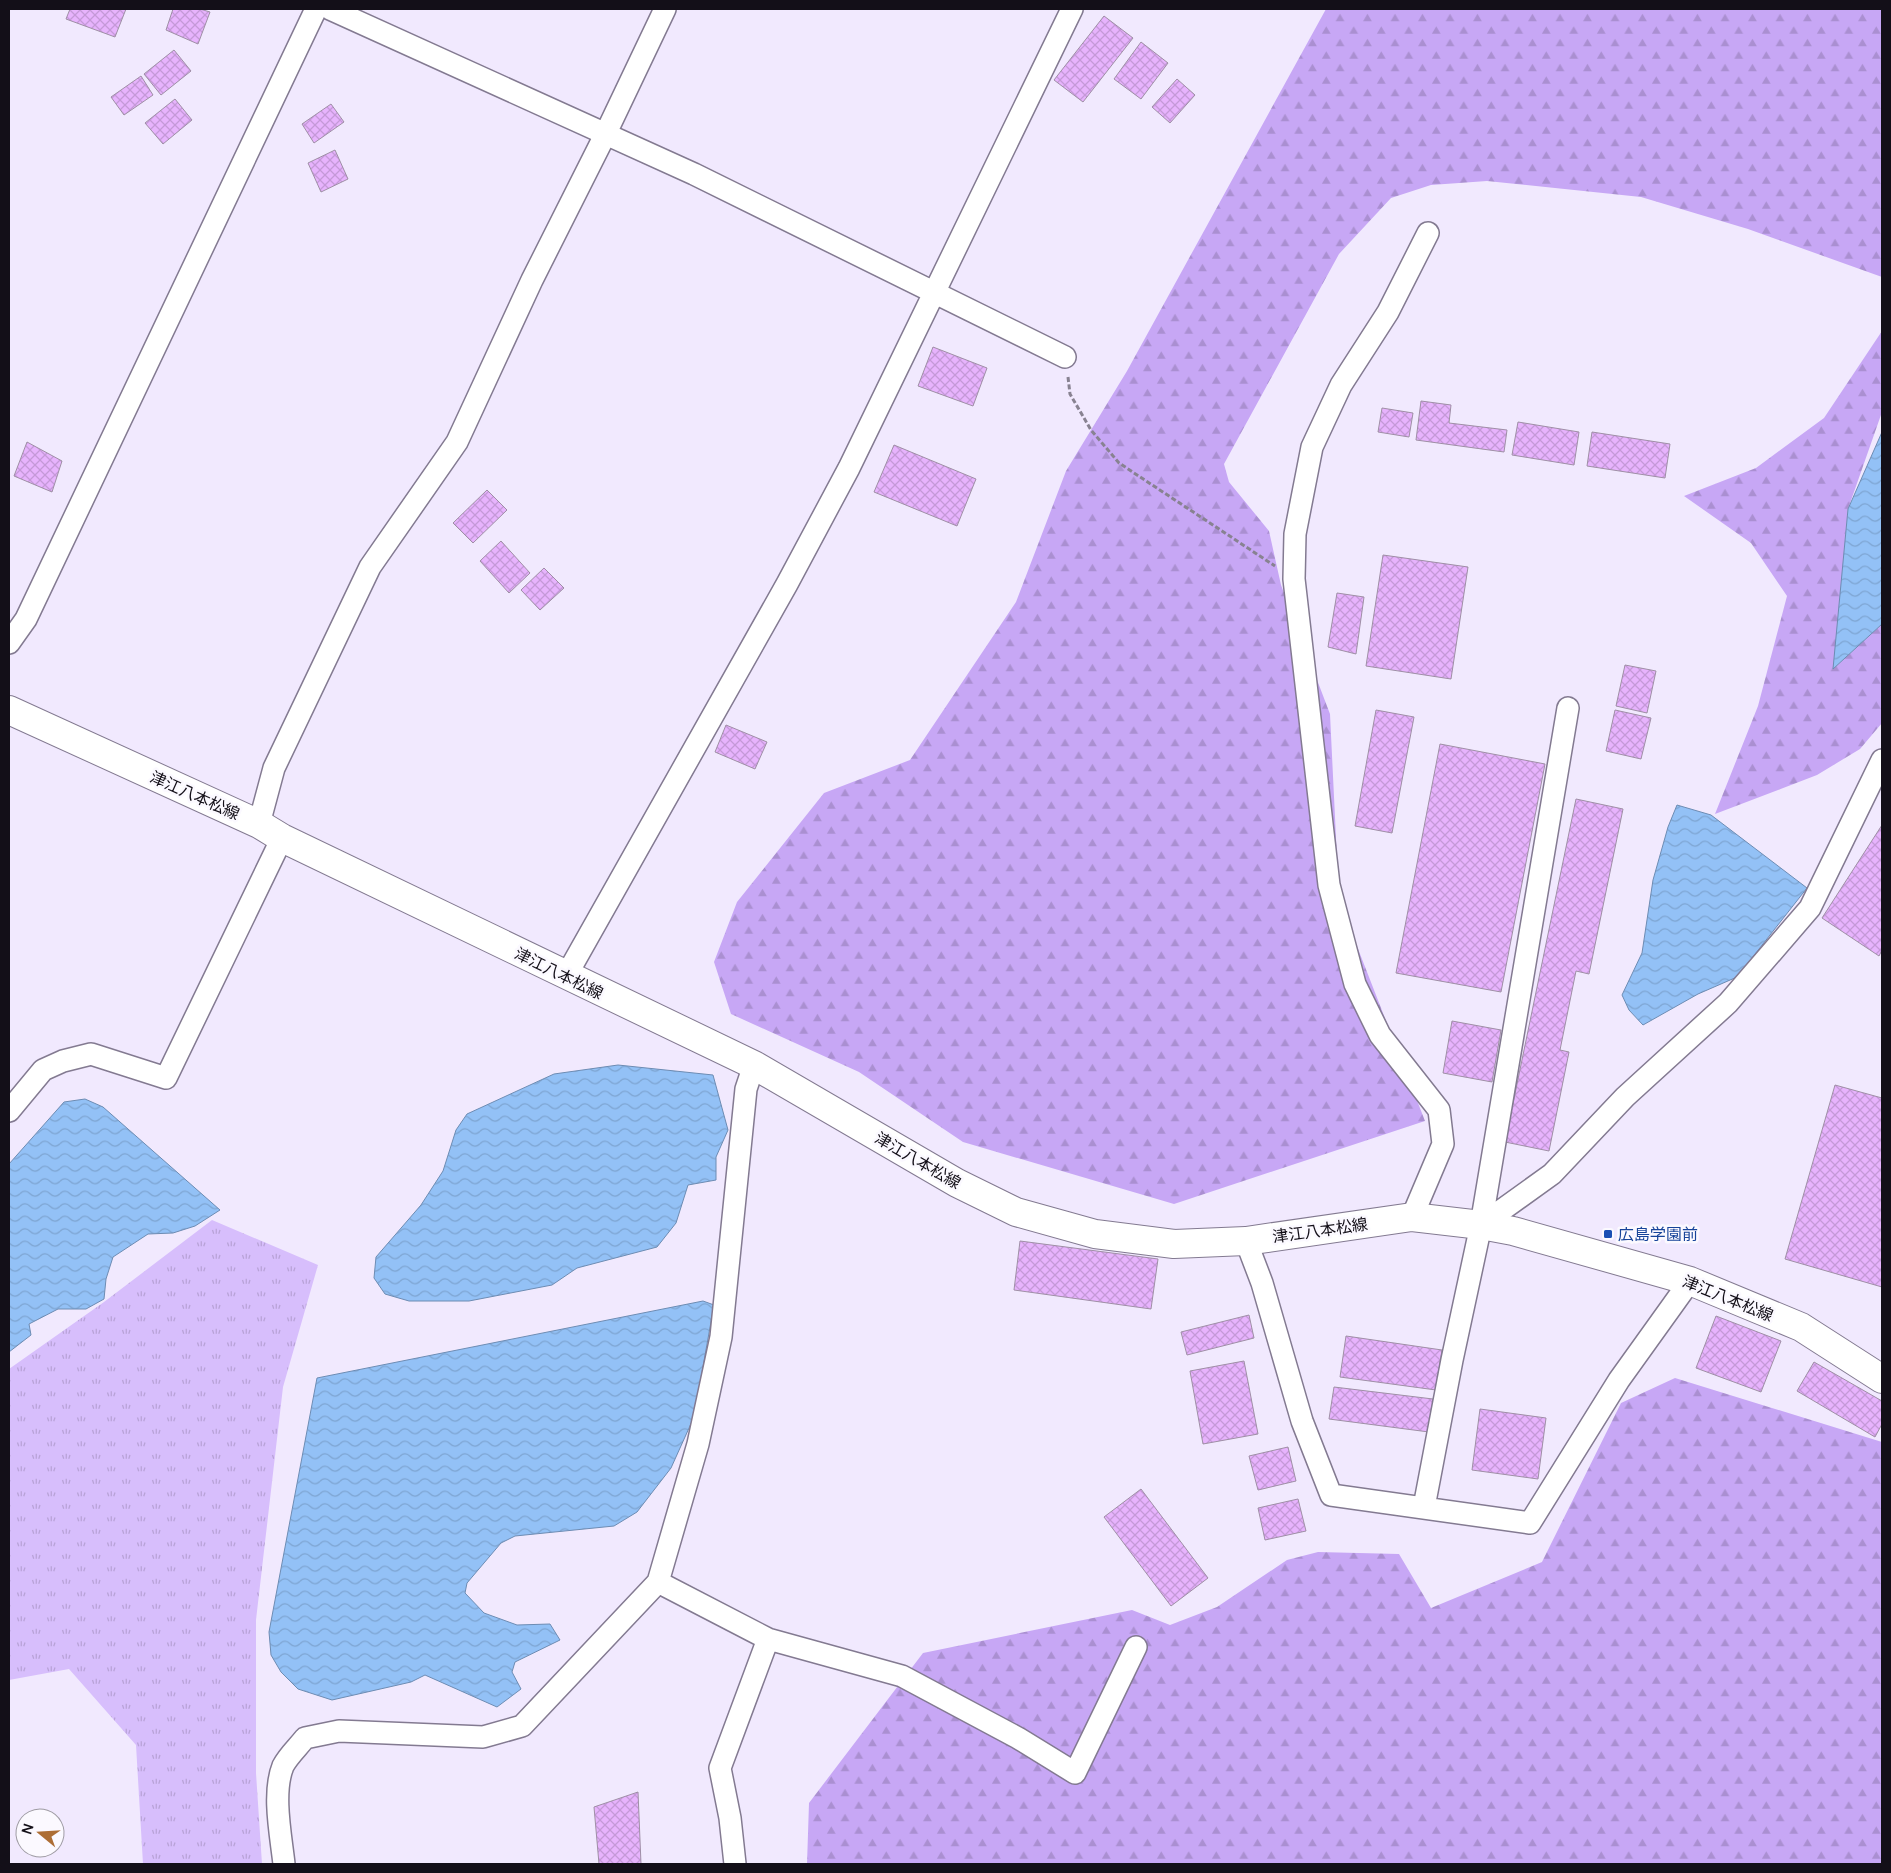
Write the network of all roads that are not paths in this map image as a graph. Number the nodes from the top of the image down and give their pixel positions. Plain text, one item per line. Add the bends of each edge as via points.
1 (316, 9) edge
2 (330, 9) edge
3 (665, 9) edge
4 (1072, 9) edge
5 (605, 135) junction
6 (1428, 233) dead end
7 (935, 292) junction
8 (1065, 357) road end
9 (9, 643) edge
10 (1568, 708) dead end
11 (9, 710) edge
12 (1882, 760) edge
13 (258, 824) junction
14 (282, 838) junction
15 (566, 976) junction
16 (754, 1065) junction
17 (9, 1111) edge
18 (1412, 1217) junction
19 (1481, 1225) junction
20 (1246, 1241) junction
21 (1690, 1281) junction
22 (1882, 1379) edge
23 (1424, 1507) junction
24 (658, 1582) junction
25 (768, 1639) junction
26 (1136, 1647) dead end
27 (284, 1864) edge
28 (735, 1864) edge

1 - 9 street via 26,619
2 - 5 street
3 - 5 street
4 - 7 street
5 - 7 street via 694,174
5 - 13 street via 532,280 457,442 370,567 274,768
6 - 18 street via 1388,312 1341,386 1312,447 1296,534 1294,578 1329,884 1356,984 1380,1035 1439,1110 1443,1144
7 - 8 street
7 - 15 street via 849,468 787,584
10 - 19 street
11 - 13 main road, 津江八本松線
12 - 19 street via 1804,915 1728,1002 1625,1097 1552,1174
13 - 14 main road, 津江八本松線
14 - 15 main road, 津江八本松線
14 - 17 street via 166,1078 91,1054 43,1070
15 - 16 main road, 津江八本松線
16 - 20 main road, 津江八本松線 via 957,1184 1016,1212 1095,1234 1174,1244
16 - 24 street via 746,1089 720,1337 698,1444
18 - 19 main road, 津江八本松線
18 - 20 main road, 津江八本松線
19 - 21 main road, 津江八本松線
19 - 23 street
20 - 23 street via 1262,1283 1302,1421 1331,1495
21 - 22 main road, 津江八本松線 via 1802,1327
21 - 23 street via 1619,1380 1530,1523
24 - 25 street
24 - 27 street via 522,1726 483,1737 339,1731 305,1738 284,1764 280,1776 278,1814
25 - 26 street via 902,1676 1018,1738 1075,1773
25 - 28 street via 720,1768

